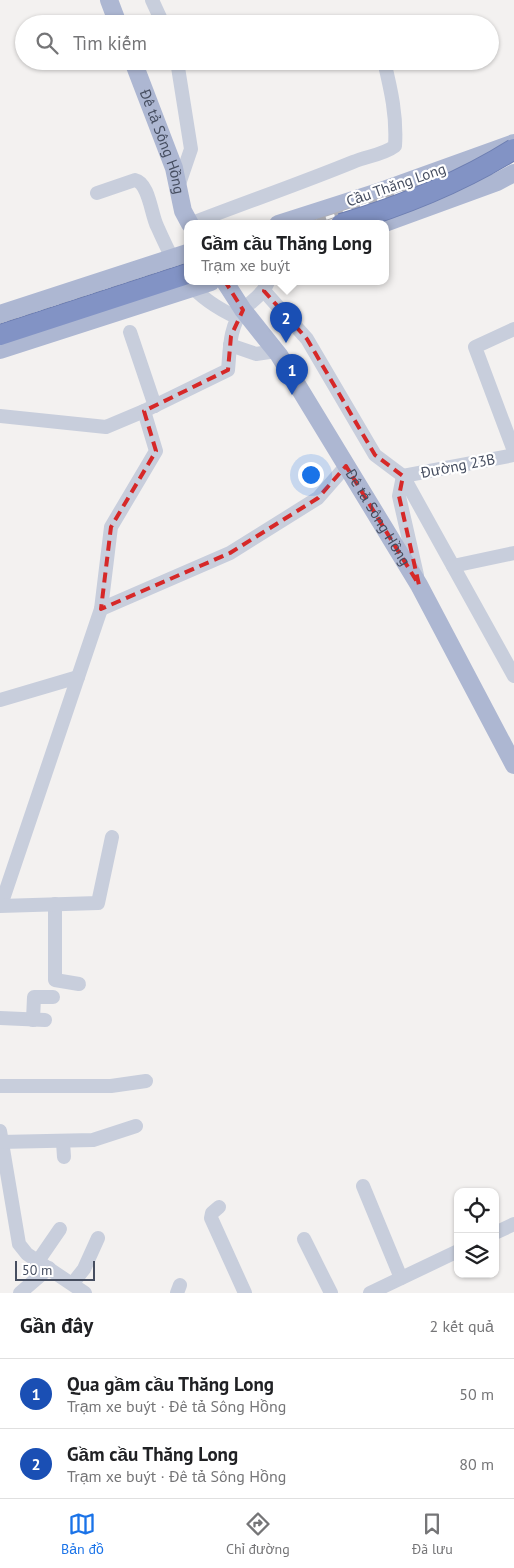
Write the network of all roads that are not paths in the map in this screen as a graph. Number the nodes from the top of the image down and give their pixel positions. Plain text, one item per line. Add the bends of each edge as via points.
1 (109, 0) edge
2 (152, 0) edge
3 (115, 15) edge
4 (159, 15) edge
5 (136, 70) edge
6 (178, 70) edge
7 (386, 70) edge
8 (514, 143) edge
9 (514, 149) edge
10 (514, 172) edge
11 (178, 187) junction
12 (97, 193) dead end
13 (188, 220) edge
14 (201, 220) edge
15 (290, 220) edge
16 (354, 220) edge
17 (372, 220) edge
18 (389, 221) edge
19 (184, 254) edge
20 (184, 275) edge
21 (184, 278) edge
22 (191, 285) edge
23 (202, 285) edge
24 (226, 285) edge
25 (266, 287) edge
26 (0, 314) edge
27 (240, 314) junction
28 (514, 328) edge
29 (130, 332) dead end
30 (0, 335) edge
31 (230, 345) junction
32 (0, 350) edge
33 (276, 351) junction
34 (150, 409) junction
35 (0, 416) edge
36 (514, 453) edge
37 (346, 466) junction
38 (403, 476) junction
39 (514, 553) edge
40 (453, 566) junction
41 (419, 585) junction
42 (101, 609) junction
43 (514, 676) edge
44 (78, 677) junction
45 (0, 700) edge
46 (514, 765) edge
47 (112, 837) dead end
48 (56, 904) junction
49 (1, 906) edge
50 (79, 984) dead end
51 (53, 997) dead end
52 (0, 1018) edge
53 (146, 1081) dead end
54 (0, 1086) edge
55 (136, 1126) dead end
56 (1, 1138) edge
57 (63, 1142) junction
58 (64, 1157) dead end
59 (363, 1186) dead end
60 (219, 1208) dead end
61 (513, 1227) edge
62 (60, 1230) dead end
63 (499, 1232) edge
64 (98, 1238) dead end
65 (304, 1239) dead end
66 (454, 1253) edge
67 (43, 1265) junction
68 (401, 1278) junction
69 (73, 1283) junction
70 (20, 1293) edge
71 (85, 1293) edge
72 (244, 1293) edge
73 (331, 1293) edge
74 (370, 1293) edge

1 - 3 main road
2 - 4 street
5 - 11 main road, Đê tả Sông Hồng via 174,168
6 - 11 street via 191,149
7 - 14 street via 394,101 395,146 386,153 369,156
8 - 15 main road, Cầu Thăng Long
9 - 16 highway, Cầu Thăng Long, bridge via 450,185
10 - 17 street
10 - 18 main road, Cầu Thăng Long via 498,182
11 - 13 main road, Đê tả Sông Hồng
12 - 21 street via 140,181 156,226
19 - 26 main road, bridge
20 - 30 highway, bridge
22 - 27 street via 210,305
23 - 32 main road, bridge
24 - 27 main road, Đê tả Sông Hồng
25 - 27 street
25 - 38 street via 307,338 375,454
27 - 31 street
27 - 33 main road, Đê tả Sông Hồng
28 - 36 street via 475,347
29 - 34 street
31 - 33 street via 256,354
31 - 34 street via 228,370
33 - 37 main road, Đê tả Sông Hồng
34 - 35 street via 106,427
34 - 42 street via 156,452 111,526
36 - 38 street, Đường 23B
37 - 41 main road, Đê tả Sông Hồng
37 - 42 street via 318,498 230,553
38 - 40 street
38 - 41 street via 399,496
39 - 40 street
40 - 43 street
41 - 46 main road, Đê tả Sông Hồng
42 - 44 street
44 - 45 street
44 - 49 street
47 - 48 street via 98,903
48 - 49 street
48 - 50 street via 54,979
51 - 52 street via 34,998 39,1020
53 - 54 street via 111,1086
55 - 57 street via 102,1139
56 - 57 street
56 - 67 street via 17,1239 27,1254
57 - 58 street
59 - 68 street
60 - 72 street via 210,1217
61 - 63 street
62 - 67 street
64 - 69 street via 84,1270
65 - 73 street
66 - 68 street
67 - 69 street
67 - 70 street
68 - 74 street
69 - 71 street

